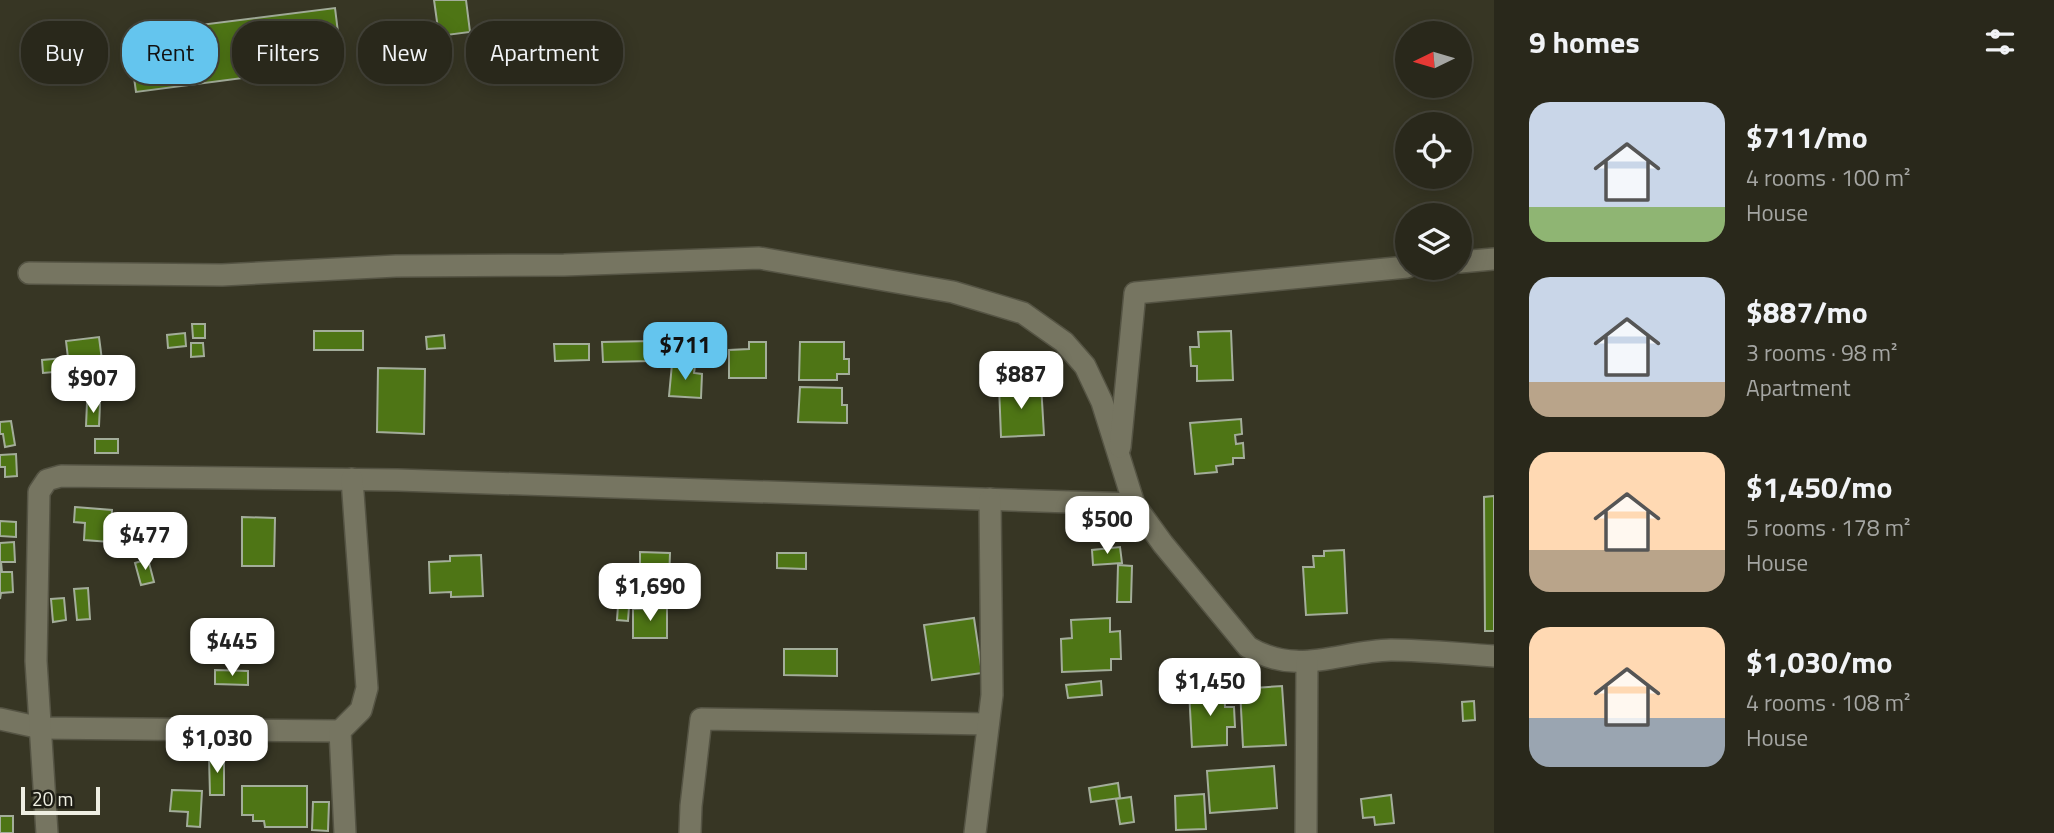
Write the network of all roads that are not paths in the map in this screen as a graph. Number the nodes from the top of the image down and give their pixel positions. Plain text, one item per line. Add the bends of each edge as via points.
1 (1494, 259) edge
2 (1472, 261) edge
3 (1395, 268) edge
4 (29, 273) dead end
5 (1119, 457) junction
6 (352, 479) junction
7 (990, 499) junction
8 (1134, 504) junction
9 (1494, 656) edge
10 (1307, 662) junction
11 (0, 719) edge
12 (988, 724) junction
13 (41, 728) junction
14 (340, 731) junction
15 (47, 833) edge
16 (345, 833) edge
17 (690, 833) edge
18 (975, 833) edge
19 (1306, 833) edge

1 - 2 street
3 - 5 street via 1135,293
4 - 5 street via 222,275 759,258 911,283 1023,313 1064,342 1085,366
5 - 8 street
6 - 7 street
6 - 13 street via 61,476 47,480 39,492 36,661
6 - 14 street via 367,688 361,710
7 - 8 street
7 - 12 street via 992,695
8 - 10 street via 1248,647 1265,657
9 - 10 street via 1390,650
10 - 19 street
11 - 13 street
12 - 17 street via 701,719
12 - 18 street
13 - 14 street
13 - 15 street
14 - 16 street

